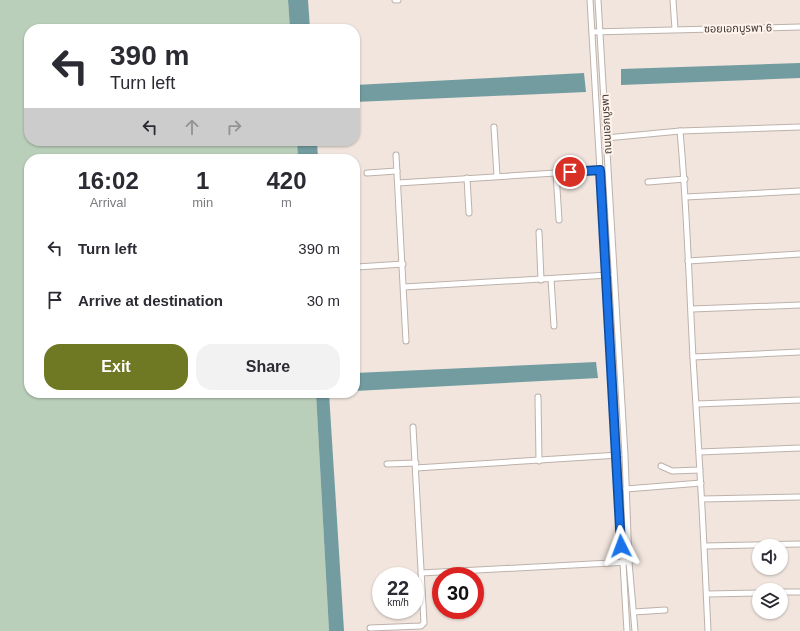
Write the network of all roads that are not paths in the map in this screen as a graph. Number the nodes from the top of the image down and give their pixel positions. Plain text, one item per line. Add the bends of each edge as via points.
1 (395, 0) edge
2 (398, 0) edge
3 (590, 0) edge
4 (598, 0) edge
5 (673, 0) edge
6 (800, 27) edge
7 (675, 29) junction
8 (592, 32) junction
9 (601, 32) junction
10 (494, 127) dead end
11 (800, 127) edge
12 (680, 131) junction
13 (606, 138) junction
14 (396, 155) dead end
15 (600, 170) junction
16 (608, 170) junction
17 (398, 172) junction
18 (556, 172) junction
19 (367, 173) dead end
20 (497, 176) junction
21 (467, 178) junction
22 (685, 179) junction
23 (648, 182) dead end
24 (398, 183) junction
25 (800, 191) edge
26 (686, 197) junction
27 (469, 212) dead end
28 (559, 220) dead end
29 (539, 232) dead end
30 (800, 254) edge
31 (688, 261) junction
32 (403, 264) junction
33 (360, 267) edge
34 (614, 275) junction
35 (606, 276) junction
36 (551, 279) junction
37 (541, 280) junction
38 (404, 287) junction
39 (800, 305) edge
40 (692, 309) junction
41 (554, 326) dead end
42 (406, 341) dead end
43 (800, 352) edge
44 (693, 357) junction
45 (538, 397) dead end
46 (800, 400) edge
47 (697, 404) junction
48 (413, 428) dead end
49 (800, 448) edge
50 (700, 452) junction
51 (616, 455) junction
52 (625, 455) junction
53 (539, 461) junction
54 (387, 464) dead end
55 (416, 465) junction
56 (661, 466) dead end
57 (700, 470) junction
58 (701, 483) junction
59 (626, 489) junction
60 (800, 497) edge
61 (702, 500) junction
62 (800, 544) edge
63 (705, 546) junction
64 (621, 562) junction
65 (630, 562) junction
66 (421, 567) edge
67 (424, 573) edge
68 (788, 592) edge
69 (800, 592) edge
70 (752, 593) edge
71 (707, 594) junction
72 (424, 609) edge
73 (665, 610) dead end
74 (634, 612) junction
75 (370, 628) dead end
76 (627, 631) edge
77 (635, 631) edge
78 (708, 631) edge

1 - 2 street
3 - 8 street, ถนนเอกบูรพา
4 - 9 street, ถนนเอกบูรพา
5 - 7 street
6 - 7 street, ซอยเอกบูรพา 6
7 - 9 street, ซอยเอกบูรพา 6
8 - 9 street, ซอยเอกบูรพา 6
8 - 15 street, ถนนเอกบูรพา
9 - 13 street, ถนนเอกบูรพา
10 - 20 street
11 - 12 street
12 - 13 street
12 - 22 street
13 - 16 street, ถนนเอกบูรพา
14 - 17 street
15 - 16 street
15 - 18 street
15 - 35 street, ถนนเอกบูรพา
16 - 34 street, ถนนเอกบูรพา
17 - 19 street
17 - 24 street
18 - 20 street
18 - 28 street
20 - 21 street
21 - 24 street
21 - 27 street
22 - 23 street
22 - 26 street
24 - 32 street
25 - 26 street
26 - 31 street
29 - 37 street
30 - 31 street
31 - 40 street
32 - 33 street
32 - 38 street
34 - 35 street
34 - 52 street, ถนนเอกบูรพา
35 - 36 street
35 - 51 street, ถนนเอกบูรพา
36 - 37 street
36 - 41 street
37 - 38 street
38 - 42 street
39 - 40 street
40 - 44 street
43 - 44 street
44 - 47 street
45 - 53 street
46 - 47 street
47 - 50 street
48 - 55 street
49 - 50 street
50 - 57 street
51 - 52 street
51 - 53 street
51 - 64 street, ถนนเอกบูรพา
52 - 59 street, ถนนเอกบูรพา
53 - 55 street
54 - 55 street
55 - 66 street
56 - 57 street via 672,471
57 - 58 street
58 - 59 street
58 - 61 street
59 - 65 street, ถนนเอกบูรพา
60 - 61 street
61 - 63 street
62 - 63 street
63 - 71 street
64 - 65 street
64 - 67 street
64 - 76 street, ถนนเอกบูรพา
65 - 74 street, ถนนเอกบูรพา
68 - 69 street
70 - 71 street
71 - 78 street
72 - 75 street via 423,625
73 - 74 street
74 - 77 street, ถนนเอกบูรพา

